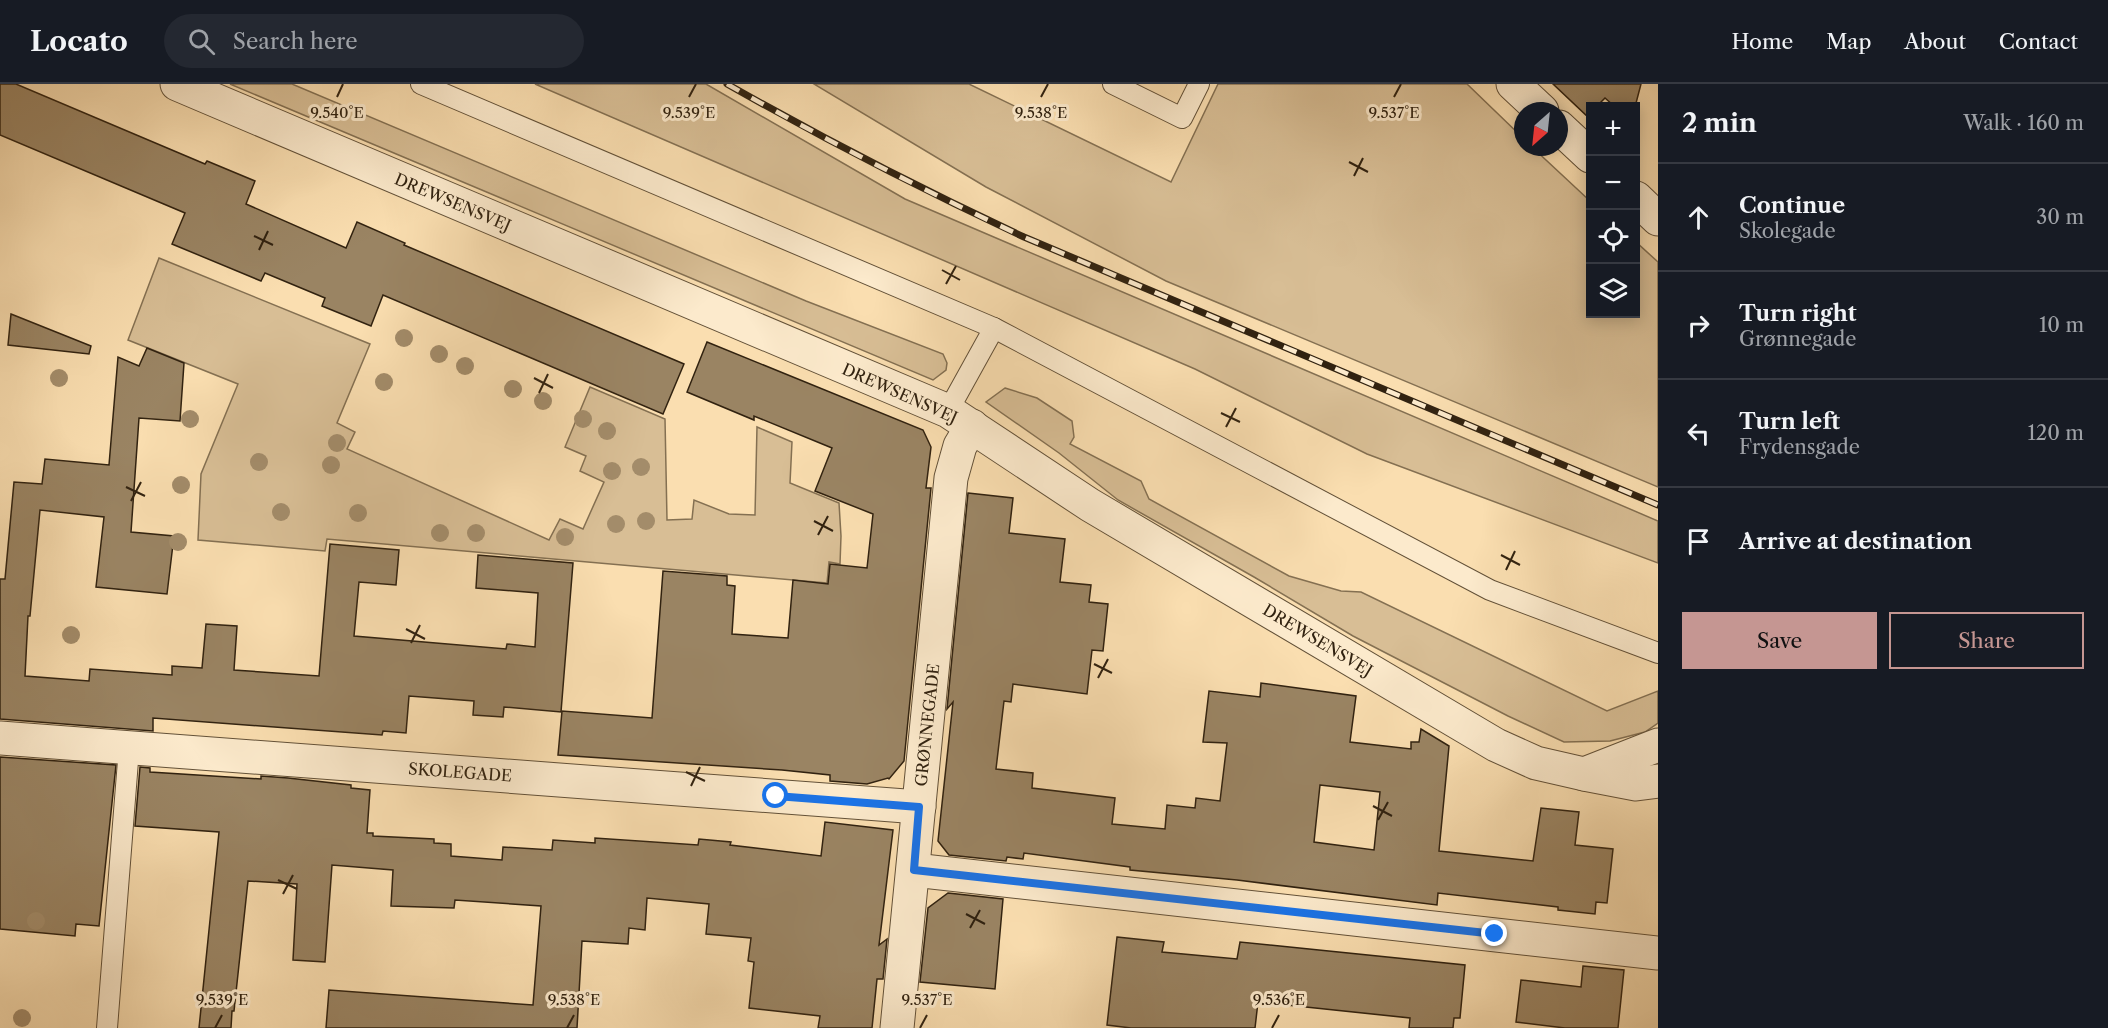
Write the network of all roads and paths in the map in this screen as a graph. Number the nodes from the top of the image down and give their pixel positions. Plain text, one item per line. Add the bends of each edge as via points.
1 (177, 84) edge
2 (421, 84) edge
3 (1113, 84) edge
4 (1199, 84) edge
5 (1513, 84) edge
6 (1532, 102) edge
7 (1568, 135) edge
8 (1586, 152) edge
9 (1640, 203) edge
10 (1658, 219) edge
11 (994, 328) junction
12 (960, 419) junction
13 (1658, 653) edge
14 (0, 738) edge
15 (1658, 745) edge
16 (129, 748) junction
17 (1584, 774) junction
18 (1658, 781) edge
19 (919, 807) junction
20 (914, 870) junction
21 (1658, 953) edge
22 (107, 1028) edge
23 (897, 1028) edge

1 - 12 street, DREWSENSVEJ
2 - 11 lane
3 - 4 lane via 1182,118
5 - 6 street
7 - 8 street
9 - 10 street
11 - 12 lane
11 - 13 lane via 1490,590
12 - 17 street, DREWSENSVEJ via 1090,505 1496,745 1536,764
12 - 19 street, GRØNNEGADE
14 - 16 street, SKOLEGADE
15 - 17 street
16 - 19 street, SKOLEGADE
16 - 22 lane
17 - 18 street, DREWSENSVEJ via 1636,784
19 - 20 street, GRØNNEGADE
20 - 21 street
20 - 23 street, GRØNNEGADE

